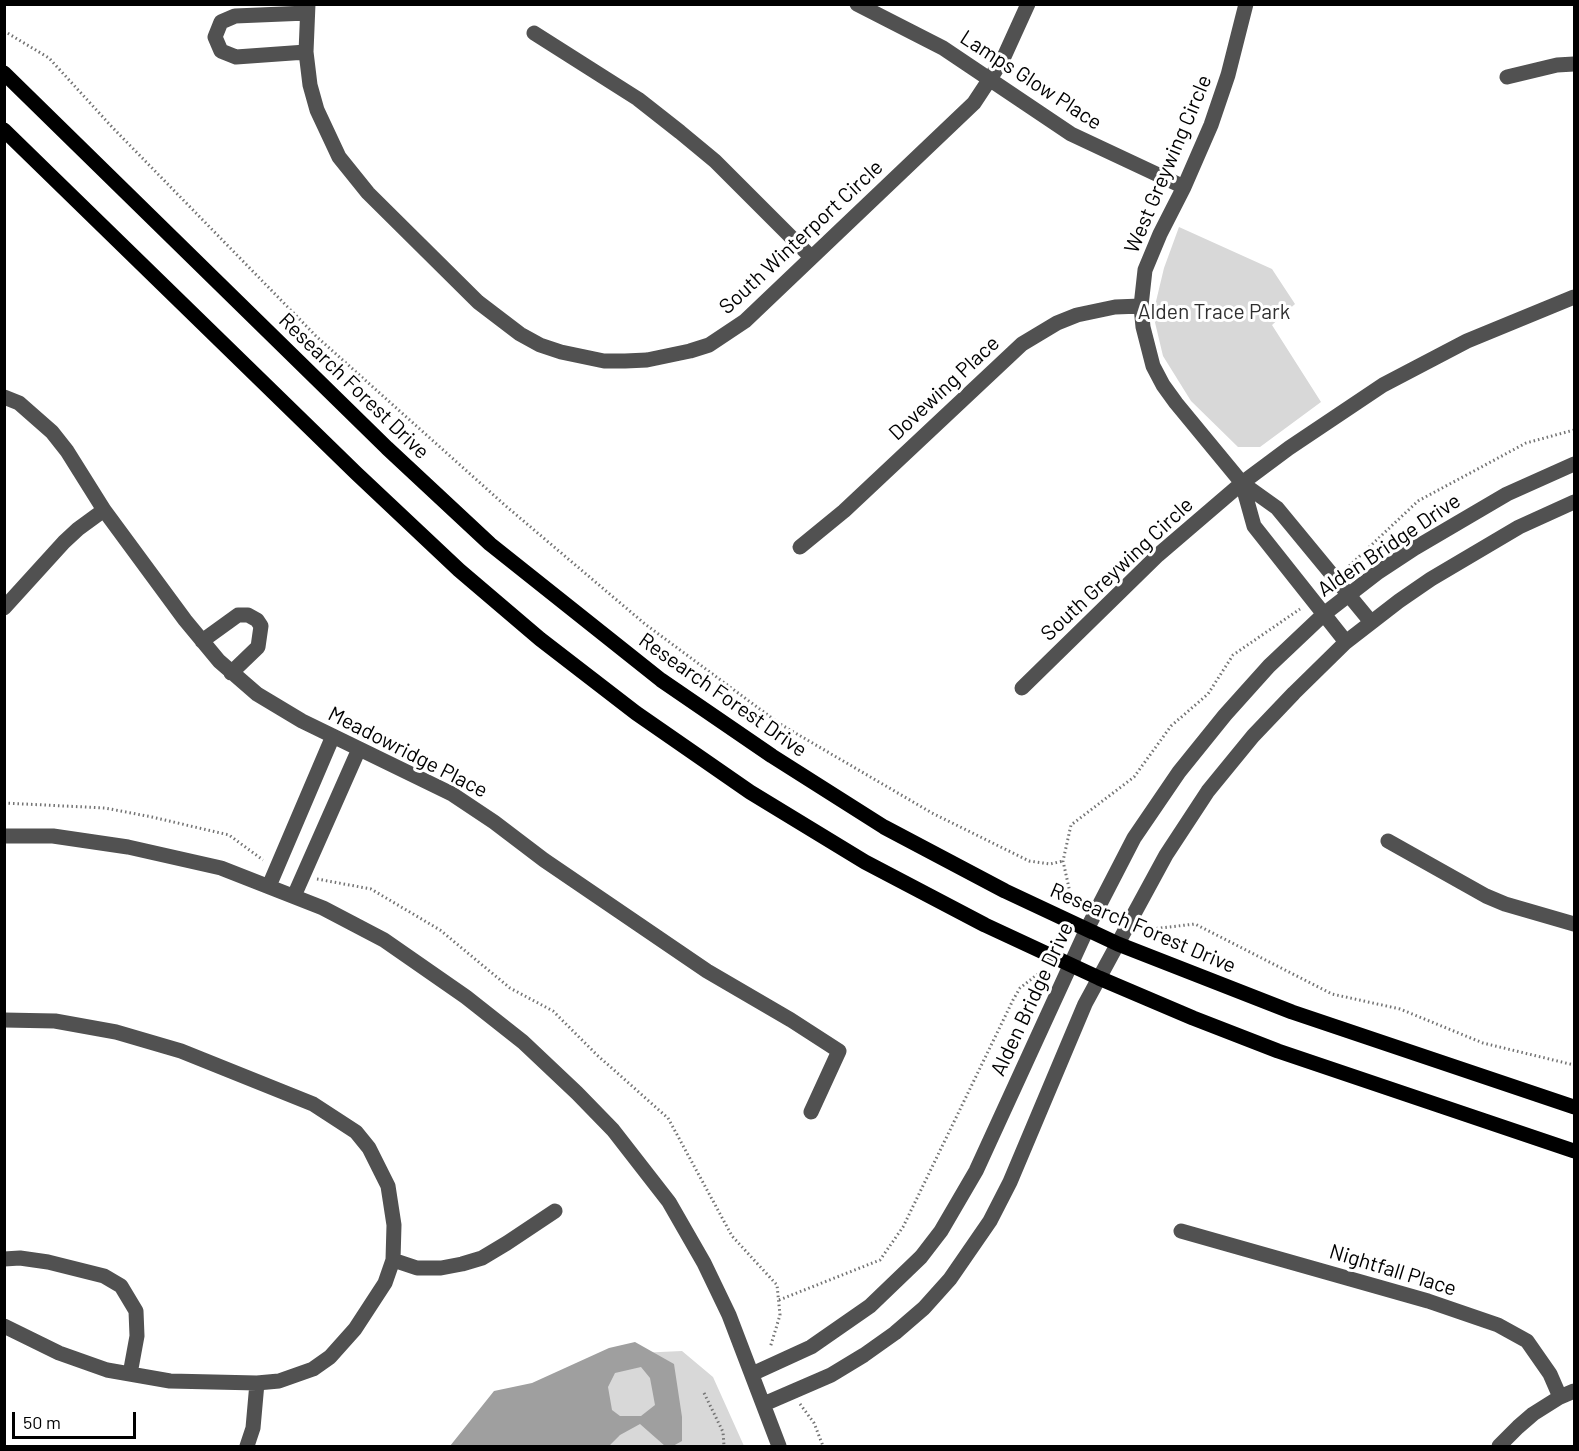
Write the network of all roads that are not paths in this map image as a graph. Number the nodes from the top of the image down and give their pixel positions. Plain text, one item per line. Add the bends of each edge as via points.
1 (857, 4) edge
2 (1028, 4) edge
3 (1246, 4) edge
4 (308, 9) edge
5 (534, 33) dead end
6 (306, 52) junction
7 (1575, 64) edge
8 (4, 73) edge
9 (1507, 77) dead end
10 (989, 80) junction
11 (4, 130) edge
12 (1184, 187) junction
13 (811, 257) junction
14 (1575, 297) edge
15 (1141, 306) junction
16 (4, 397) edge
17 (1575, 464) edge
18 (1242, 483) junction
19 (1575, 502) edge
20 (105, 510) junction
21 (800, 547) dead end
22 (1349, 594) junction
23 (4, 608) edge
24 (1324, 614) junction
25 (1371, 622) junction
26 (202, 641) junction
27 (1346, 642) junction
28 (231, 673) junction
29 (1022, 688) dead end
30 (333, 736) junction
31 (360, 749) junction
32 (4, 836) edge
33 (1388, 841) dead end
34 (269, 886) junction
35 (294, 896) junction
36 (1575, 924) edge
37 (1087, 929) junction
38 (1118, 944) junction
39 (1071, 964) junction
40 (1099, 978) junction
41 (4, 1020) edge
42 (1575, 1107) edge
43 (811, 1112) dead end
44 (1575, 1151) edge
45 (555, 1211) dead end
46 (1181, 1231) dead end
47 (4, 1259) edge
48 (393, 1260) junction
49 (4, 1326) edge
50 (129, 1374) junction
51 (752, 1374) junction
52 (257, 1383) junction
53 (1567, 1394) edge
54 (764, 1404) junction
55 (247, 1446) edge
56 (779, 1446) edge
57 (1499, 1446) edge

1 - 10 street, Lamps Glow Place via 943,48
2 - 10 street, South Winterport Circle via 1013,42
3 - 12 street, West Greywing Circle via 1228,75
4 - 6 street, South Winterport Circle
4 - 6 street via 235,16 221,22 215,38 221,51 236,57
5 - 13 street via 638,99 680,132 715,161
6 - 13 street, South Winterport Circle via 317,110 351,174 478,302 540,345 604,361 647,360 709,345 745,321
7 - 9 street
8 - 37 main road, Research Forest Drive via 387,448 490,544 573,612 661,680 884,827
10 - 12 street, Lamps Glow Place via 1071,134
10 - 13 street, South Winterport Circle via 953,124
11 - 39 main road via 417,531 540,639 636,713 769,804 865,862 985,925
12 - 15 street, West Greywing Circle via 1146,270
14 - 18 street, South Greywing Circle via 1467,341 1383,385
15 - 18 street via 1147,347 1163,385
15 - 21 street, Dovewing Place via 1077,315 1022,344 844,511
16 - 20 street, Meadowridge Place via 19,404 52,432
17 - 22 street, Alden Bridge Drive via 1507,494 1458,522
18 - 22 street via 1276,508
18 - 24 street via 1254,526
18 - 29 street, South Greywing Circle via 1158,555
19 - 25 street via 1471,554
20 - 23 street via 64,542
20 - 26 street, Meadowridge Place
22 - 24 street, Alden Bridge Drive
22 - 25 street
24 - 27 street
24 - 37 street, Alden Bridge Drive via 1269,666 1179,772 1134,838
25 - 27 street
26 - 28 street, Meadowridge Place
26 - 28 street via 238,615 257,620 261,626 258,647
27 - 38 street via 1253,736 1208,791 1166,855
28 - 30 street, Meadowridge Place via 257,694
30 - 31 street, Meadowridge Place
30 - 34 street
31 - 35 street
31 - 43 street, Meadowridge Place via 452,794 707,971 839,1051
32 - 34 street via 53,836 128,847 221,868
33 - 36 street via 1486,896
34 - 35 street
35 - 51 street via 384,940 466,997 523,1042 613,1130 669,1202 704,1263
37 - 38 main road, Research Forest Drive
37 - 39 street, Alden Bridge Drive
38 - 40 street
38 - 42 main road, Research Forest Drive via 1292,1012
39 - 40 main road
39 - 51 street, Alden Bridge Drive via 976,1171 921,1257 870,1306 811,1347
40 - 44 main road via 1278,1051
40 - 54 street via 1010,1182 990,1221 950,1279 924,1308 887,1339 831,1375
41 - 48 street via 55,1021 116,1032 182,1051 313,1104 339,1119 369,1148 388,1186 394,1225
45 - 48 street via 482,1258 441,1268 417,1268
46 - 53 street, Nightfall Place via 1428,1301 1498,1325 1527,1341
47 - 50 street via 57,1264 104,1276 122,1286 136,1311 137,1335
48 - 52 street via 385,1283 355,1329 330,1357 314,1369 279,1381
49 - 50 street via 59,1353
50 - 52 street via 170,1381
51 - 54 street
52 - 55 street via 253,1428
53 - 57 street via 1518,1426
54 - 56 street

